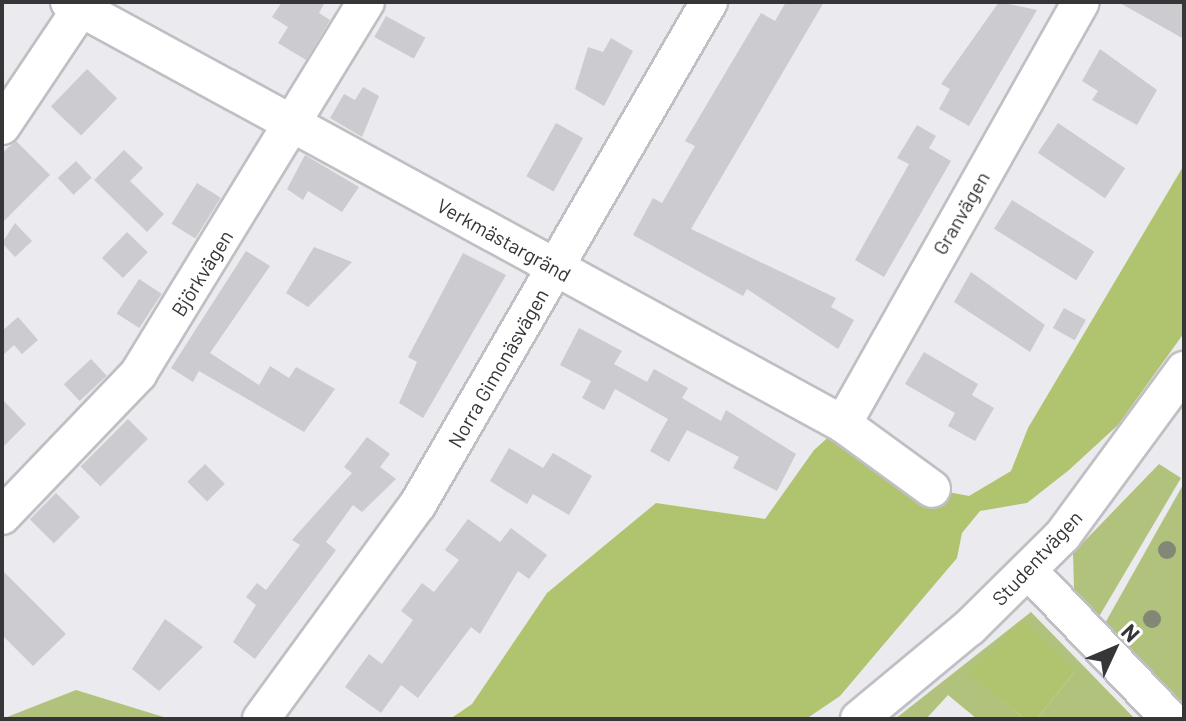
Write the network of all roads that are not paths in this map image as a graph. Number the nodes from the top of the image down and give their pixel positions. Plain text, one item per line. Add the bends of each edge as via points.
1 (366, 2) edge
2 (709, 2) edge
3 (1081, 2) edge
4 (79, 4) edge
5 (2, 126) edge
6 (294, 126) junction
7 (556, 268) junction
8 (1184, 370) edge
9 (843, 424) junction
10 (932, 489) dead end
11 (2, 516) edge
12 (1029, 571) junction
13 (261, 719) edge
14 (859, 719) edge
15 (1170, 719) edge

1 - 6 street, Björkvägen
2 - 7 street, Norra Gimonäsvägen
3 - 9 street, Granvägen
4 - 5 street
4 - 6 street, Verkmästargränd
6 - 7 street, Verkmästargränd
6 - 11 street, Björkvägen via 138,374
7 - 9 street, Verkmästargränd
7 - 13 street, Norra Gimonäsvägen via 418,504
8 - 12 street, Studentvägen via 1141,436
9 - 10 street, Verkmästargränd
12 - 14 street, Studentvägen
12 - 15 street

